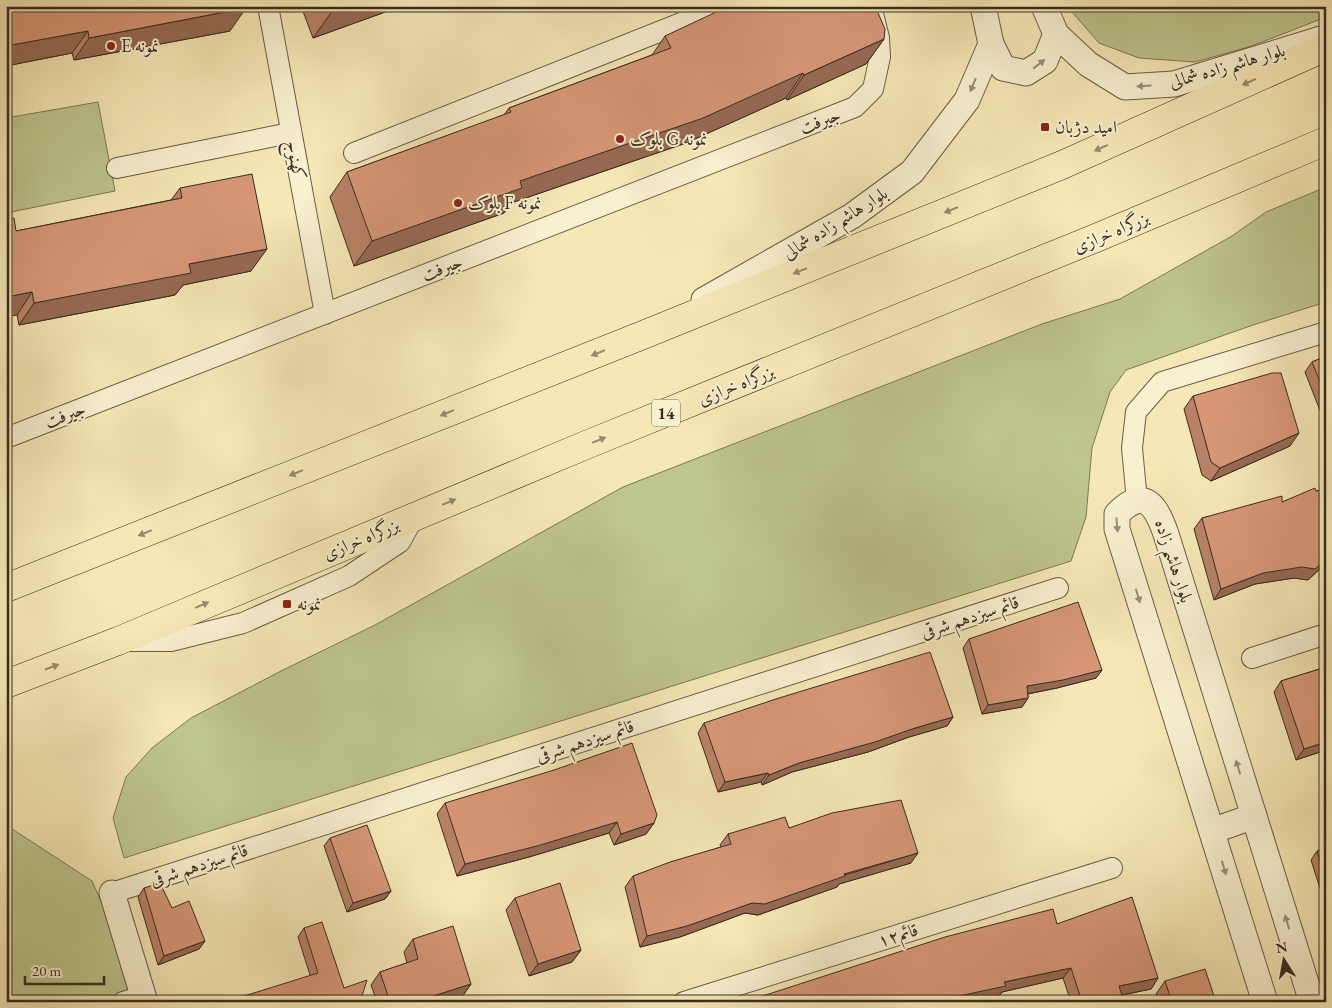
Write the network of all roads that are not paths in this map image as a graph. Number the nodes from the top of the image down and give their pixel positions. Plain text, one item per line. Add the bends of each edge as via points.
1 (268, 6) edge
2 (724, 6) edge
3 (871, 6) edge
4 (983, 6) edge
5 (1044, 6) edge
6 (1056, 34) junction
7 (1326, 37) edge
8 (991, 44) junction
9 (1326, 47) edge
10 (290, 133) junction
11 (1326, 141) edge
12 (354, 153) dead end
13 (117, 168) dead end
14 (325, 314) junction
15 (1326, 332) edge
16 (643, 335) junction
17 (6, 438) edge
18 (1137, 501) junction
19 (19, 578) edge
20 (6, 588) edge
21 (1058, 588) dead end
22 (1326, 634) edge
23 (1252, 658) dead end
24 (6, 684) edge
25 (1254, 816) junction
26 (1212, 831) junction
27 (1112, 868) dead end
28 (112, 893) joint
29 (137, 1000) edge
30 (684, 1002) edge
31 (1265, 1002) edge
32 (1312, 1002) edge

1 - 10 street, كهنوج
2 - 12 street
3 - 14 street, جيرفت via 880,57 872,89 855,107
4 - 8 street
5 - 6 street, بلوار هاشم زاده شمالی
7 -> 6 street, بلوار هاشم زاده شمالی via 1174,84 1125,87 1088,64
8 -> 6 street via 1004,68 1026,73 1045,62
8 -> 16 street, بلوار هاشم زاده شمالی via 967,100 912,172 852,216
9 -> 16 highway via 1062,165
10 - 13 street
10 - 14 street, كهنوج
24 -> 11 highway, بزرگراه خرازی / 14 via 118,641
14 - 17 street, جيرفت
15 - 18 street via 1162,382 1136,412 1132,448
16 -> 19 highway
25 -> 18 street, بلوار هاشم زاده via 1158,512 1149,503
18 -> 26 street, بلوار هاشم زاده via 1126,505 1117,514 1117,529
19 - 20 highway
21 - 28 street, قائم سیزدهم شرقی
22 - 23 street
25 - 26 street
32 -> 25 street, بلوار هاشم زاده
26 -> 31 street, بلوار هاشم زاده
27 - 30 street, قائم۱۲
28 - 29 street

